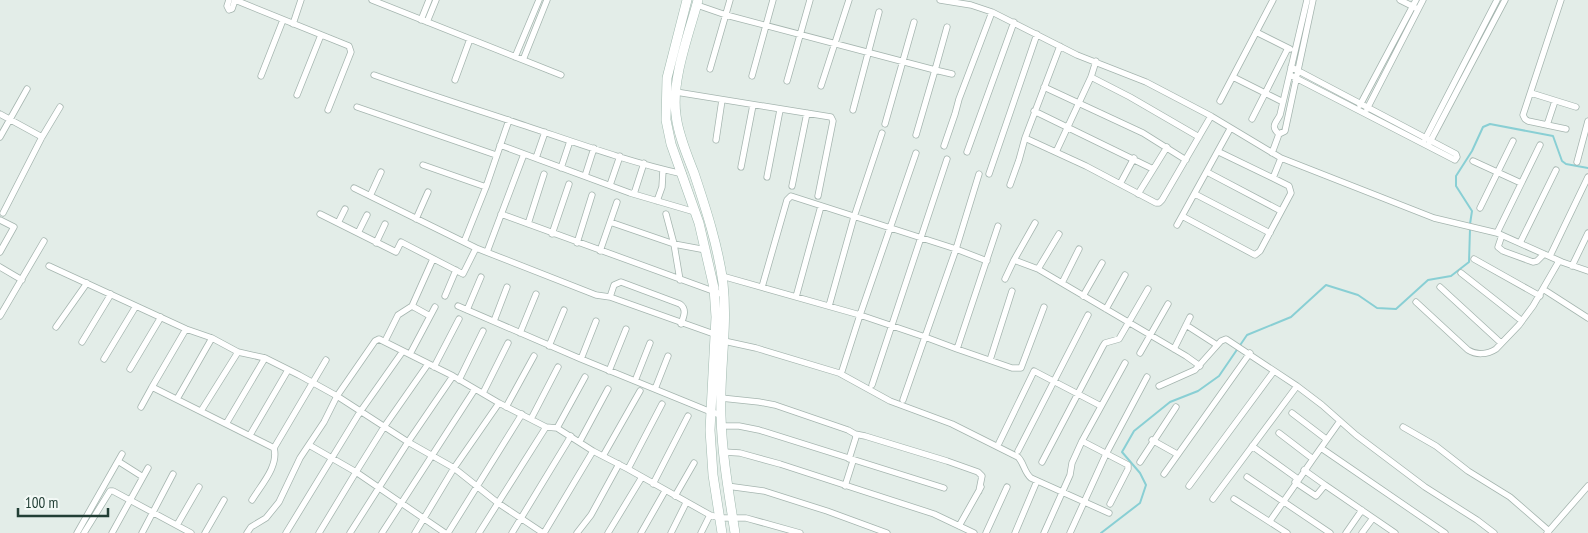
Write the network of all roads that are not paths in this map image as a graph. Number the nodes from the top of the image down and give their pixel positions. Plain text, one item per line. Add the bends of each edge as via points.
1 (229, 0) edge
2 (235, 0) edge
3 (301, 0) edge
4 (372, 0) edge
5 (429, 0) edge
6 (436, 0) edge
7 (539, 0) edge
8 (547, 0) edge
9 (687, 0) edge
10 (730, 0) edge
11 (773, 0) edge
12 (810, 0) edge
13 (849, 0) edge
14 (940, 0) edge
15 (970, 0) edge
16 (1273, 0) edge
17 (1400, 0) edge
18 (1497, 0) edge
19 (1505, 0) edge
20 (1561, 0) edge
21 (1418, 1) edge
22 (1308, 2) edge
23 (697, 3) edge
24 (981, 8) junction
25 (1415, 8) junction
26 (879, 12) dead end
27 (992, 12) junction
28 (726, 15) junction
29 (283, 20) junction
30 (424, 21) junction
31 (914, 22) dead end
32 (1014, 22) junction
33 (293, 24) junction
34 (766, 26) junction
35 (947, 28) dead end
36 (1256, 32) junction
37 (1037, 34) junction
38 (321, 35) junction
39 (800, 35) junction
40 (470, 39) junction
41 (834, 44) junction
42 (1060, 46) junction
43 (1288, 48) junction
44 (869, 53) junction
45 (1298, 53) junction
46 (515, 57) junction
47 (523, 60) junction
48 (1096, 61) junction
49 (903, 62) junction
50 (1294, 68) junction
51 (710, 69) dead end
52 (935, 70) junction
53 (952, 74) dead end
54 (374, 75) dead end
55 (561, 75) dead end
56 (261, 76) dead end
57 (752, 76) dead end
58 (1233, 76) junction
59 (1293, 76) junction
60 (1091, 78) junction
61 (454, 80) dead end
62 (787, 81) dead end
63 (821, 86) dead end
64 (1044, 87) junction
65 (27, 89) dead end
66 (676, 92) junction
67 (1265, 93) junction
68 (1531, 93) junction
69 (296, 95) dead end
70 (722, 100) junction
71 (1220, 101) dead end
72 (1555, 101) junction
73 (1283, 102) junction
74 (1078, 103) junction
75 (753, 105) junction
76 (1359, 106) junction
77 (60, 107) dead end
78 (356, 107) dead end
79 (1576, 107) dead end
80 (328, 110) dead end
81 (780, 110) junction
82 (853, 110) dead end
83 (1366, 110) junction
84 (1034, 111) junction
85 (807, 113) junction
86 (0, 114) edge
87 (1211, 116) junction
88 (1252, 119) dead end
89 (10, 120) junction
90 (508, 120) junction
91 (1588, 121) edge
92 (885, 124) dead end
93 (1546, 125) junction
94 (1068, 127) junction
95 (1230, 128) junction
96 (1566, 129) dead end
97 (545, 132) junction
98 (882, 133) dead end
99 (1279, 134) junction
100 (916, 135) dead end
101 (0, 137) edge
102 (42, 137) junction
103 (1199, 137) junction
104 (1025, 138) junction
105 (716, 140) dead end
106 (570, 141) junction
107 (1513, 141) dead end
108 (1427, 142) junction
109 (500, 145) junction
110 (1540, 145) dead end
111 (944, 146) dead end
112 (1167, 147) junction
113 (594, 148) junction
114 (967, 152) dead end
115 (1056, 152) junction
116 (1219, 152) junction
117 (916, 153) dead end
118 (1272, 153) junction
119 (524, 154) junction
120 (496, 155) junction
121 (620, 156) junction
122 (536, 158) junction
123 (1134, 158) junction
124 (1280, 158) junction
125 (946, 160) dead end
126 (1186, 160) junction
127 (1473, 160) dead end
128 (1577, 162) dead end
129 (644, 163) junction
130 (423, 165) dead end
131 (740, 167) dead end
132 (561, 168) junction
133 (1153, 169) junction
134 (663, 170) junction
135 (1556, 170) dead end
136 (381, 172) dead end
137 (1207, 172) junction
138 (1498, 172) junction
139 (544, 174) dead end
140 (683, 174) junction
141 (979, 174) dead end
142 (989, 174) dead end
143 (585, 176) junction
144 (767, 177) dead end
145 (1588, 177) edge
146 (1273, 178) junction
147 (1521, 183) junction
148 (569, 184) dead end
149 (1120, 184) junction
150 (610, 185) junction
151 (1010, 185) dead end
152 (792, 186) dead end
153 (486, 187) junction
154 (354, 188) dead end
155 (428, 192) dead end
156 (634, 194) junction
157 (1138, 194) junction
158 (1195, 194) junction
159 (592, 195) dead end
160 (370, 196) junction
161 (818, 196) dead end
162 (656, 201) junction
163 (617, 202) dead end
164 (820, 206) junction
165 (1480, 208) dead end
166 (345, 209) dead end
167 (695, 212) junction
168 (1281, 212) junction
169 (3, 213) dead end
170 (320, 214) dead end
171 (501, 214) junction
172 (666, 214) dead end
173 (367, 215) dead end
174 (1182, 216) junction
175 (854, 217) junction
176 (416, 219) junction
177 (0, 220) edge
178 (610, 222) junction
179 (338, 223) junction
180 (1035, 223) dead end
181 (386, 224) dead end
182 (528, 224) junction
183 (998, 226) dead end
184 (1177, 226) dead end
185 (890, 228) junction
186 (358, 233) junction
187 (1270, 233) junction
188 (552, 234) junction
189 (1059, 234) dead end
190 (1499, 234) junction
191 (1588, 235) edge
192 (921, 238) junction
193 (44, 240) dead end
194 (464, 242) junction
195 (376, 243) junction
196 (577, 243) junction
197 (1520, 243) junction
198 (674, 244) junction
199 (476, 248) junction
200 (956, 249) junction
201 (1079, 249) dead end
202 (706, 250) junction
203 (600, 251) junction
204 (0, 252) edge
205 (487, 252) junction
206 (1547, 255) junction
207 (433, 259) junction
208 (1474, 259) dead end
209 (1014, 260) junction
210 (1559, 261) junction
211 (987, 262) junction
212 (1102, 263) dead end
213 (49, 266) dead end
214 (1572, 266) junction
215 (0, 268) edge
216 (1038, 269) junction
217 (456, 270) junction
218 (1588, 272) edge
219 (1461, 274) dead end
220 (1125, 275) dead end
221 (722, 276) junction
222 (481, 277) dead end
223 (1005, 279) dead end
224 (22, 280) junction
225 (680, 280) junction
226 (87, 283) junction
227 (1062, 283) junction
228 (507, 287) dead end
229 (762, 287) junction
230 (1440, 287) dead end
231 (1148, 289) dead end
232 (1544, 289) junction
233 (1012, 291) dead end
234 (714, 292) junction
235 (111, 294) junction
236 (536, 294) dead end
237 (724, 295) junction
238 (445, 296) dead end
239 (1083, 296) junction
240 (1540, 296) junction
241 (610, 297) junction
242 (796, 298) junction
243 (1416, 302) dead end
244 (1168, 304) dead end
245 (136, 306) junction
246 (412, 306) junction
247 (458, 306) dead end
248 (829, 306) junction
249 (435, 307) dead end
250 (1044, 307) dead end
251 (467, 310) junction
252 (564, 310) dead end
253 (1106, 310) junction
254 (860, 315) junction
255 (1088, 315) dead end
256 (0, 316) edge
257 (430, 316) junction
258 (161, 317) junction
259 (1190, 317) dead end
260 (1588, 318) edge
261 (459, 319) dead end
262 (494, 321) junction
263 (596, 321) dead end
264 (1522, 321) junction
265 (1129, 322) junction
266 (681, 324) junction
267 (1186, 325) junction
268 (892, 326) junction
269 (56, 327) dead end
270 (186, 328) junction
271 (626, 329) dead end
272 (483, 331) dead end
273 (520, 333) junction
274 (714, 334) junction
275 (1151, 335) junction
276 (925, 337) junction
277 (212, 338) junction
278 (724, 341) junction
279 (82, 342) dead end
280 (385, 342) junction
281 (508, 342) dead end
282 (650, 343) dead end
283 (1501, 343) junction
284 (1217, 345) junction
285 (549, 346) junction
286 (958, 349) junction
287 (1174, 349) junction
288 (403, 351) junction
289 (238, 352) junction
290 (1140, 353) dead end
291 (1250, 353) junction
292 (410, 354) junction
293 (534, 356) dead end
294 (668, 356) dead end
295 (265, 358) junction
296 (104, 359) dead end
297 (581, 359) junction
298 (326, 360) dead end
299 (990, 360) junction
300 (1124, 363) dead end
301 (431, 365) junction
302 (1200, 366) junction
303 (558, 368) dead end
304 (130, 369) dead end
305 (288, 370) junction
306 (608, 371) junction
307 (842, 371) dead end
308 (1274, 371) junction
309 (453, 376) junction
310 (585, 377) dead end
311 (1147, 377) dead end
312 (459, 380) junction
313 (635, 381) junction
314 (1053, 381) junction
315 (313, 383) junction
316 (872, 385) dead end
317 (152, 386) junction
318 (1159, 386) dead end
319 (1297, 386) junction
320 (475, 388) junction
321 (608, 389) dead end
322 (655, 390) junction
323 (640, 391) dead end
324 (483, 393) junction
325 (1078, 394) junction
326 (337, 396) junction
327 (722, 398) junction
328 (177, 399) junction
329 (903, 400) dead end
330 (499, 403) junction
331 (662, 404) dead end
332 (1101, 406) junction
333 (140, 407) dead end
334 (506, 407) junction
335 (1176, 407) dead end
336 (201, 411) junction
337 (360, 412) junction
338 (711, 412) junction
339 (1292, 413) dead end
340 (522, 414) junction
341 (721, 415) junction
342 (688, 416) dead end
343 (531, 419) junction
344 (1340, 421) junction
345 (226, 424) junction
346 (722, 426) junction
347 (384, 427) junction
348 (546, 427) junction
349 (1403, 427) dead end
350 (557, 428) junction
351 (1279, 433) dead end
352 (856, 434) junction
353 (250, 435) junction
354 (572, 436) junction
355 (1326, 439) junction
356 (1152, 440) junction
357 (1082, 441) junction
358 (408, 442) junction
359 (580, 442) junction
360 (999, 443) dead end
361 (309, 445) junction
362 (1252, 446) junction
363 (274, 448) junction
364 (1321, 448) junction
365 (593, 451) junction
366 (1018, 451) dead end
367 (724, 452) junction
368 (122, 454) dead end
369 (1106, 454) junction
370 (1177, 454) junction
371 (431, 455) junction
372 (603, 456) junction
373 (332, 458) junction
374 (1313, 459) junction
375 (851, 460) junction
376 (1042, 462) dead end
377 (1140, 462) dead end
378 (121, 463) dead end
379 (694, 463) dead end
380 (619, 464) junction
381 (148, 468) dead end
382 (454, 468) junction
383 (628, 469) junction
384 (1304, 470) junction
385 (356, 472) junction
386 (173, 474) dead end
387 (1164, 474) dead end
388 (143, 477) junction
389 (642, 477) junction
390 (1247, 477) dead end
391 (985, 479) dead end
392 (1037, 481) junction
393 (1297, 481) junction
394 (653, 484) junction
395 (1325, 485) junction
396 (476, 486) junction
397 (727, 486) junction
398 (845, 486) junction
399 (1189, 486) dead end
400 (1588, 486) edge
401 (199, 487) dead end
402 (1007, 487) dead end
403 (379, 488) junction
404 (944, 488) dead end
405 (665, 491) junction
406 (979, 491) junction
407 (1062, 491) junction
408 (675, 496) junction
409 (1213, 499) dead end
410 (1234, 499) dead end
411 (130, 500) junction
412 (224, 500) dead end
413 (252, 500) dead end
414 (1085, 501) junction
415 (1282, 501) junction
416 (498, 503) junction
417 (686, 503) junction
418 (401, 504) junction
419 (1110, 504) dead end
420 (1362, 510) junction
421 (153, 512) junction
422 (1110, 513) dead end
423 (710, 515) junction
424 (424, 518) junction
425 (720, 518) junction
426 (732, 518) junction
427 (1373, 518) junction
428 (521, 519) junction
429 (1270, 521) junction
430 (177, 525) junction
431 (959, 526) junction
432 (1548, 532) edge
433 (77, 533) edge
434 (84, 533) edge
435 (112, 533) edge
436 (142, 533) edge
437 (191, 533) edge
438 (205, 533) edge
439 (247, 533) edge
440 (286, 533) edge
441 (319, 533) edge
442 (350, 533) edge
443 (382, 533) edge
444 (415, 533) edge
445 (447, 533) edge
446 (478, 533) edge
447 (512, 533) edge
448 (544, 533) edge
449 (577, 533) edge
450 (608, 533) edge
451 (641, 533) edge
452 (671, 533) edge
453 (701, 533) edge
454 (722, 533) edge
455 (735, 533) edge
456 (800, 533) edge
457 (887, 533) edge
458 (974, 533) edge
459 (986, 533) edge
460 (1015, 533) edge
461 (1044, 533) edge
462 (1070, 533) edge
463 (1288, 533) edge
464 (1330, 533) edge
465 (1346, 533) edge
466 (1362, 533) edge
467 (1394, 533) edge
468 (1445, 533) edge
469 (1494, 533) edge

1 - 2 street via 229,10
2 - 29 street
3 - 33 street
4 - 30 street
5 - 30 street
6 - 30 street
7 - 46 street
8 - 47 street
9 - 140 main road via 667,78 666,97 671,144
10 - 28 street
11 - 34 street
12 - 39 street
13 - 41 street
14 - 24 street
15 - 24 street
16 - 36 street
17 - 25 street
18 - 108 street
19 - 108 street
20 - 68 street
21 - 25 street
22 - 45 street
23 - 28 street
23 - 66 main road
24 - 27 street
25 - 76 street
25 - 83 street
26 - 44 street
27 - 32 street
27 - 111 street via 958,99
28 - 34 street
28 - 51 street
29 - 33 street
29 - 56 street
30 - 40 street
31 - 49 street
32 - 37 street
32 - 114 street
33 - 38 street
34 - 39 street
34 - 57 street
35 - 52 street
36 - 43 street
36 - 58 street
37 - 42 street
37 - 142 street
38 - 69 street
38 - 80 street via 351,49
39 - 41 street
39 - 62 street
40 - 46 street
40 - 61 street
41 - 44 street
41 - 63 street
42 - 48 street
42 - 64 street
43 - 45 street
43 - 67 street
44 - 49 street
44 - 82 street
45 - 50 street
46 - 47 street
47 - 55 street
48 - 60 street
48 - 87 street via 1146,82
49 - 52 street
49 - 92 street
50 - 59 street
50 - 76 street
52 - 53 street
52 - 100 street
54 - 90 street
58 - 67 street
58 - 71 street
59 - 73 street
59 - 76 street
59 - 99 street via 1287,127
60 - 74 street
60 - 103 street
64 - 74 street
64 - 84 street
65 - 89 street
66 - 70 street
66 - 221 main road via 676,115
67 - 73 street
67 - 88 street
68 - 72 street
68 - 93 street via 1524,117
70 - 75 street
70 - 105 street
72 - 79 street
72 - 93 street
73 - 99 street via 1274,125
74 - 94 street
74 - 112 street
75 - 81 street
75 - 131 street
76 - 83 street
77 - 102 street
78 - 120 street
81 - 85 street
81 - 144 street
83 - 108 street
84 - 94 street
84 - 104 street
85 - 152 street
85 - 161 street via 833,119
86 - 89 street
87 - 95 street
87 - 103 street
89 - 101 street
89 - 102 street
90 - 97 street
90 - 109 street
91 - 128 street
93 - 96 street
94 - 115 street
94 - 123 street
95 - 116 street
95 - 118 street
97 - 106 street
97 - 122 street
98 - 175 street
99 - 118 street
102 - 169 street
103 - 126 street
104 - 115 street
104 - 151 street
106 - 113 street
106 - 132 street
107 - 138 street
109 - 119 street
109 - 120 street
110 - 147 street
112 - 126 street
112 - 133 street
113 - 121 street
113 - 143 street
115 - 149 street
116 - 137 street
116 - 146 street
117 - 185 street
118 - 124 street
119 - 122 street
119 - 171 street
120 - 153 street
121 - 129 street
121 - 150 street
122 - 132 street
123 - 133 street
123 - 149 street
124 - 146 street
124 - 190 street via 1434,218
125 - 192 street
126 - 157 street via 1161,202 1156,203
127 - 138 street
129 - 134 street
129 - 156 street
130 - 153 street
132 - 143 street
133 - 157 street
134 - 140 street
134 - 162 street via 662,188
135 - 197 street
136 - 160 street
137 - 158 street
137 - 168 street
138 - 147 street
138 - 165 street
139 - 182 street
140 - 167 main road
141 - 200 street
143 - 150 street
145 - 206 street
146 - 168 street via 1291,189
147 - 190 street
148 - 188 street
149 - 157 street
150 - 156 street
153 - 194 street
154 - 160 street
155 - 176 street
156 - 162 street
158 - 174 street
158 - 187 street
159 - 196 street
160 - 176 street
162 - 167 street
163 - 178 street
164 - 175 street
164 - 229 street via 791,196 788,198
164 - 242 street
166 - 179 street
167 - 202 main road
168 - 187 street
170 - 179 street
171 - 182 street
171 - 205 street
172 - 198 street
173 - 186 street
174 - 184 street
174 - 187 street via 1255,255
175 - 185 street
175 - 248 street
176 - 194 street
177 - 204 street via 14,227
178 - 198 street
178 - 203 street
179 - 186 street
180 - 209 street
181 - 195 street
182 - 188 street
183 - 211 street
185 - 192 street
185 - 254 street
186 - 195 street
188 - 196 street
189 - 216 street
190 - 197 street
190 - 206 street via 1498,247 1503,251 1530,262
191 - 214 street
192 - 200 street
192 - 268 street
193 - 224 street
194 - 199 street
195 - 207 street via 396,252 401,242
196 - 203 street
197 - 206 street
198 - 202 street
198 - 225 street
199 - 205 street
199 - 217 street via 463,274
200 - 211 street
200 - 276 street
201 - 227 street
202 - 234 main road
203 - 225 street
205 - 241 street via 596,295
206 - 210 street
207 - 217 street
207 - 246 street
208 - 240 street
209 - 216 street
209 - 223 street
210 - 214 street
210 - 232 street
211 - 286 street
212 - 239 street
213 - 226 street
214 - 218 street
215 - 224 street
216 - 227 street
217 - 238 street
219 - 264 street
220 - 253 street
221 - 229 street
221 - 237 main road
222 - 251 street
224 - 256 street
225 - 234 street
226 - 235 street
226 - 269 street
227 - 239 street
228 - 262 street
229 - 242 street
230 - 283 street
231 - 265 street
232 - 240 street
232 - 260 street
233 - 299 street
234 - 237 street
234 - 274 main road
235 - 245 street
235 - 279 street
236 - 273 street
237 - 278 main road
239 - 253 street
240 - 264 street
241 - 266 street
241 - 266 street via 614,285 622,282 683,306 685,312
242 - 248 street
243 - 283 street via 1472,352 1489,353
244 - 275 street
245 - 258 street
245 - 296 street
246 - 257 street
246 - 280 street via 398,315
247 - 251 street
248 - 254 street
249 - 257 street
250 - 299 street via 1021,368
251 - 262 street
252 - 285 street
253 - 265 street
254 - 268 street
254 - 307 street
255 - 314 street
257 - 292 street
258 - 270 street
258 - 304 street
259 - 267 street
261 - 301 street
262 - 273 street
263 - 297 street
264 - 283 street
265 - 275 street
265 - 325 street via 1119,339 1105,343
266 - 274 street
267 - 284 street
267 - 287 street
268 - 276 street
268 - 316 street
270 - 277 street
270 - 317 street
271 - 306 street
272 - 312 street
273 - 285 street
274 - 338 main road
275 - 287 street
275 - 290 street
276 - 286 street
276 - 329 street
277 - 289 street
277 - 328 street
278 - 327 main road
278 - 392 street via 839,373 890,401 952,424 1018,457 1028,476
280 - 288 street
280 - 326 street via 376,341
281 - 324 street
282 - 313 street
284 - 291 street via 1223,339 1229,340
284 - 302 street
285 - 297 street
286 - 299 street
287 - 302 street
288 - 292 street
288 - 337 street
289 - 295 street
289 - 336 street
291 - 308 street
291 - 370 street
292 - 301 street
293 - 334 street
294 - 322 street
295 - 305 street
295 - 345 street
297 - 306 street
298 - 315 street
300 - 332 street
301 - 309 street
301 - 347 street
302 - 318 street
303 - 343 street
305 - 315 street
305 - 353 street
306 - 313 street
308 - 319 street
308 - 399 street
309 - 312 street
309 - 358 street
310 - 350 street
311 - 369 street
312 - 320 street
313 - 322 street
314 - 325 street
314 - 360 street via 1033,372
314 - 366 street
315 - 326 street
315 - 363 street
317 - 328 street
317 - 333 street
319 - 344 street
319 - 362 street
320 - 324 street
320 - 371 street
321 - 359 street
322 - 338 street
323 - 372 street
324 - 330 street
325 - 332 street
325 - 376 street
326 - 337 street
326 - 361 street
327 - 341 main road
327 - 352 street via 775,405
328 - 336 street
330 - 334 street
330 - 382 street
331 - 383 street
332 - 357 street
334 - 340 street
335 - 356 street
336 - 345 street
337 - 347 street
337 - 373 street
338 - 341 street
338 - 425 main road via 712,456
339 - 355 street
340 - 343 street
340 - 396 street
341 - 346 main road
342 - 394 street
343 - 348 street
344 - 355 street
344 - 469 street via 1425,487
345 - 353 street
346 - 367 main road
346 - 375 street via 759,430
347 - 358 street
347 - 385 street
348 - 350 street
348 - 416 street
349 - 432 street via 1510,497
350 - 354 street
351 - 374 street
352 - 375 street
352 - 406 street via 978,472 982,476
353 - 363 street
354 - 359 street
354 - 428 street
355 - 364 street
356 - 370 street
356 - 377 street
357 - 369 street
357 - 407 street
358 - 371 street
358 - 403 street
359 - 365 street
361 - 373 street
361 - 439 street via 279,502
362 - 393 street
362 - 409 street
363 - 413 street via 274,462
364 - 374 street
364 - 468 street
365 - 372 street
365 - 448 street
367 - 397 main road
367 - 398 street via 780,464
368 - 433 street
369 - 414 street
369 - 419 street via 1128,467
370 - 387 street
371 - 382 street
371 - 418 street
372 - 380 street
373 - 385 street
373 - 440 street
374 - 384 street
375 - 398 street
375 - 404 street
378 - 388 street
379 - 408 street
380 - 383 street
380 - 449 street via 591,515
381 - 388 street
382 - 396 street
382 - 424 street
383 - 389 street
384 - 393 street
384 - 395 street
385 - 403 street
385 - 441 street
386 - 421 street
388 - 411 street
389 - 394 street
389 - 450 street
390 - 415 street
391 - 406 street
392 - 407 street
392 - 460 street
393 - 395 street via 1316,496
393 - 415 street
394 - 405 street
395 - 420 street
396 - 416 street
396 - 445 street
397 - 426 main road
397 - 457 street via 764,491
398 - 431 street via 934,514
400 - 432 street
401 - 430 street
402 - 459 street
403 - 418 street
403 - 442 street
405 - 408 street
405 - 451 street
406 - 431 street
407 - 414 street
407 - 461 street
408 - 417 street
410 - 429 street
411 - 421 street
411 - 434 street via 113,491 108,492
411 - 435 street
412 - 438 street
414 - 422 street
414 - 462 street
415 - 429 street
415 - 464 street
416 - 428 street
416 - 446 street
417 - 423 street
417 - 452 street
418 - 424 street
418 - 443 street
420 - 427 street
420 - 465 street
421 - 430 street
421 - 436 street
423 - 425 street
423 - 453 street
424 - 444 street
424 - 445 street
425 - 426 street
425 - 454 main road
426 - 455 main road
426 - 456 street via 746,518
427 - 466 street
427 - 467 street
428 - 447 street
428 - 448 street
429 - 463 street
430 - 437 street
431 - 458 street

